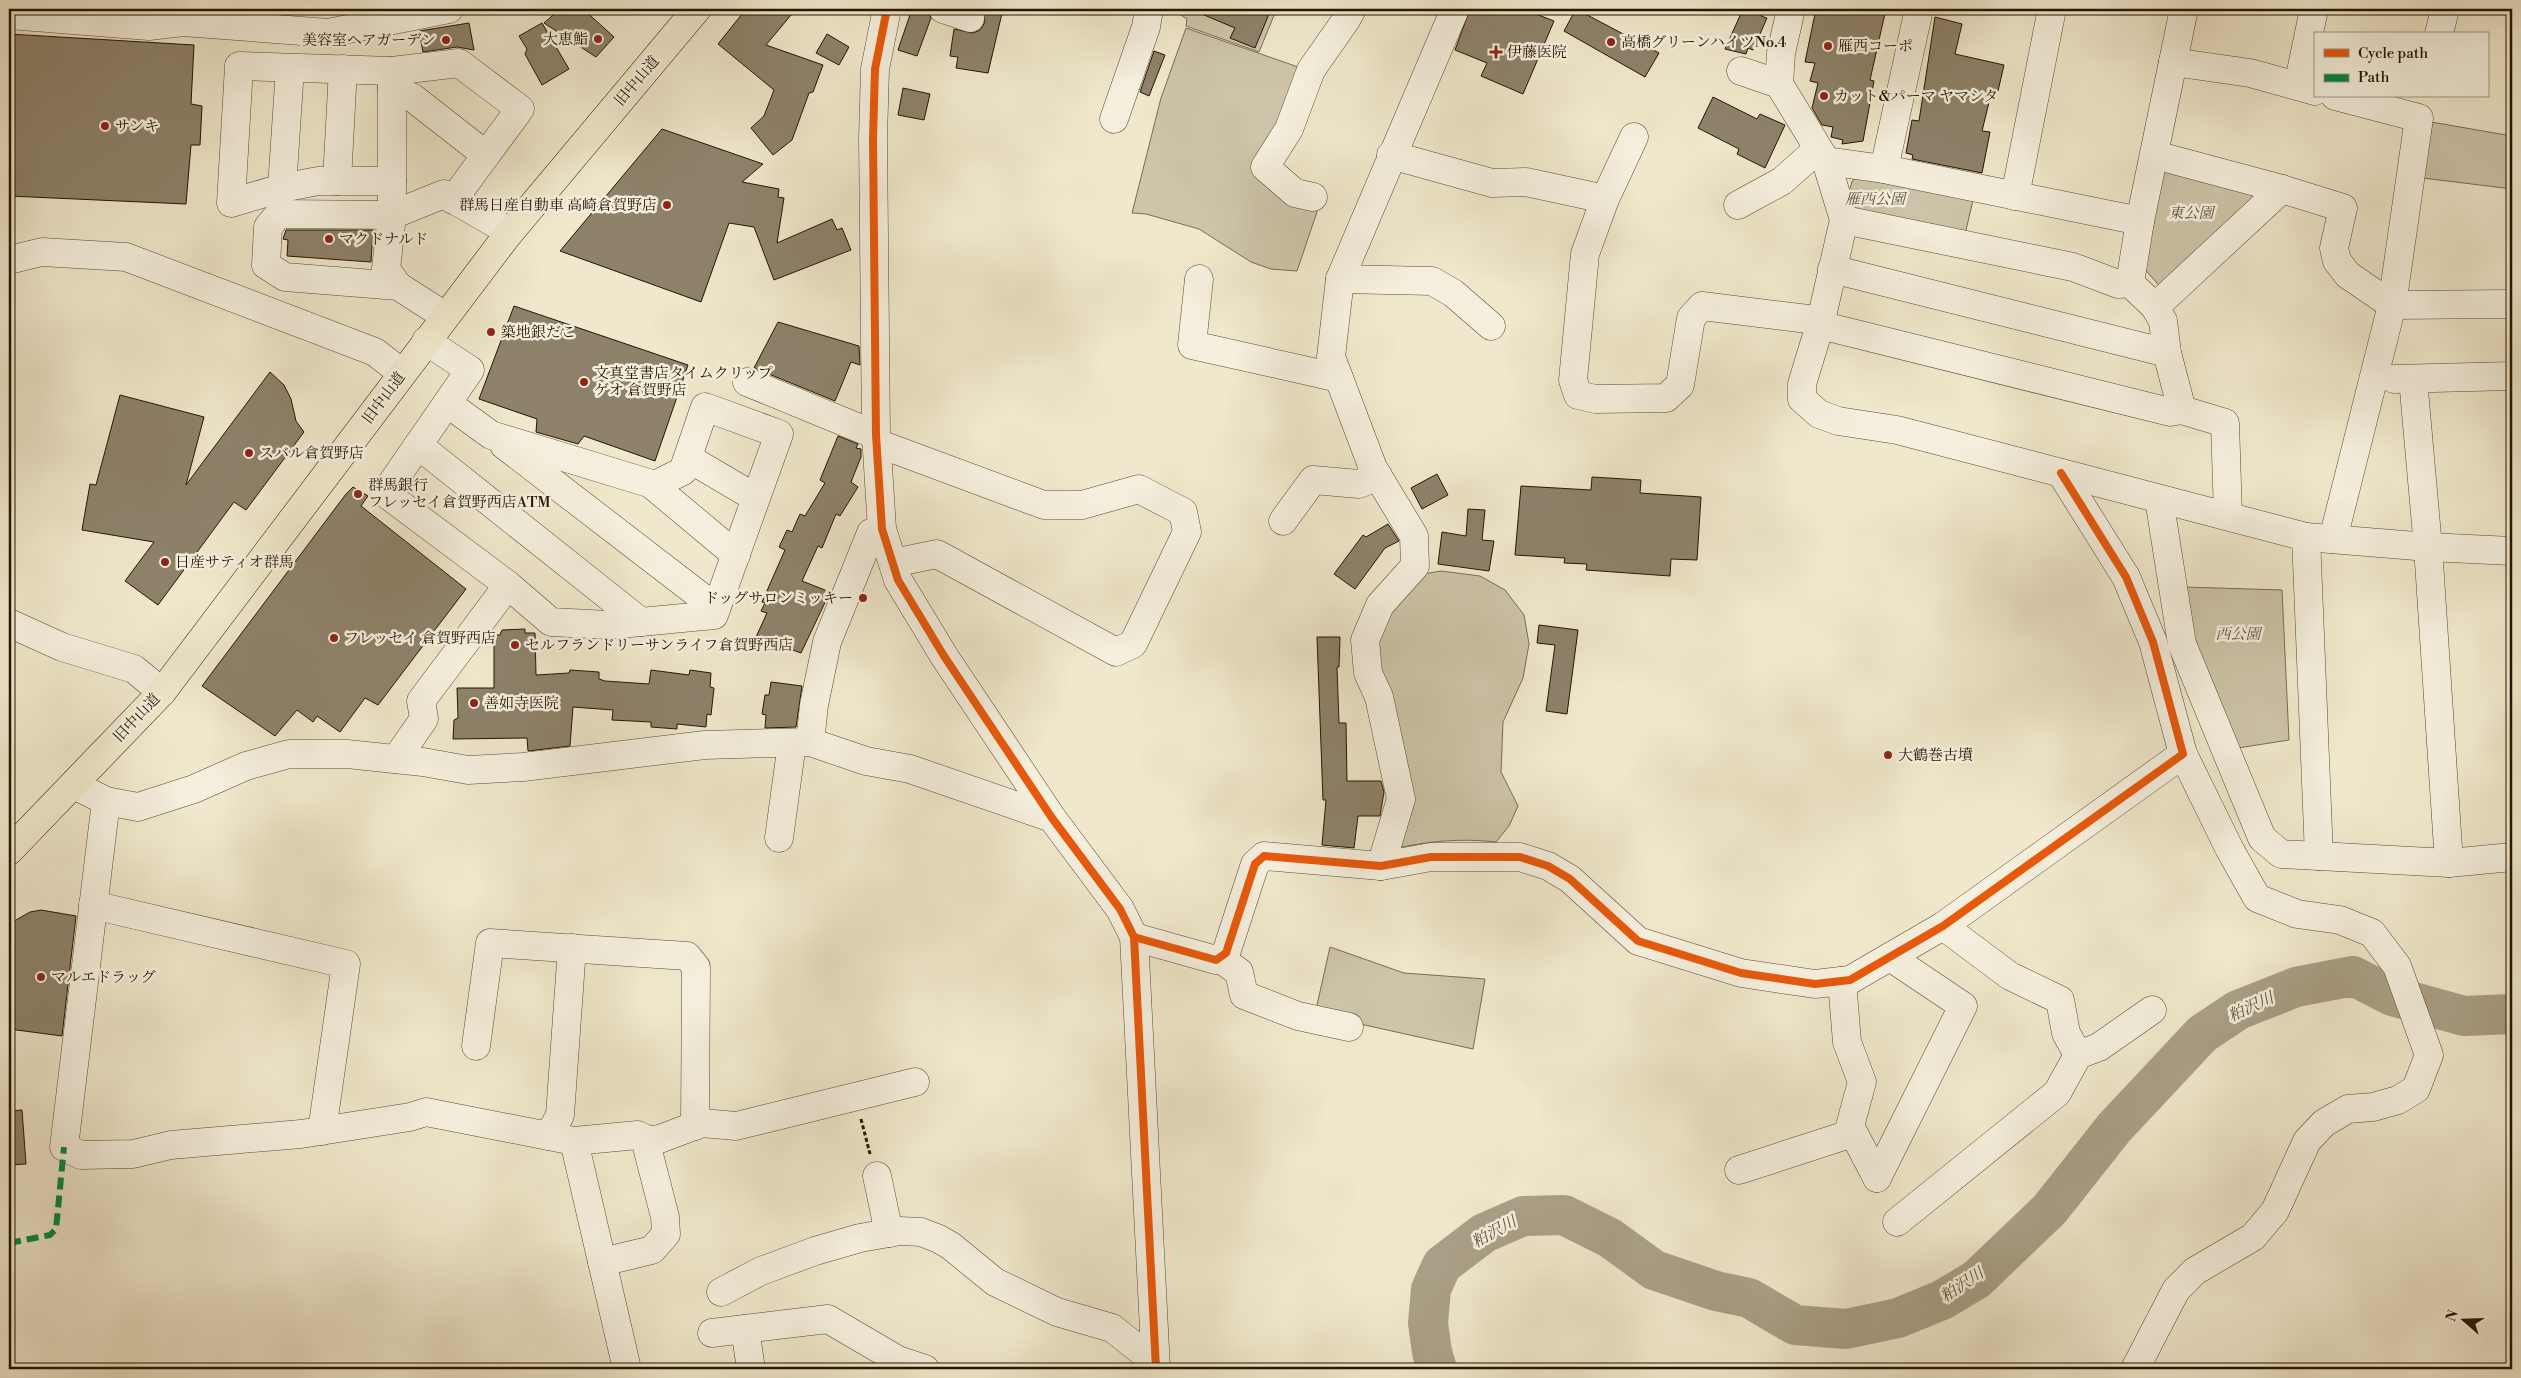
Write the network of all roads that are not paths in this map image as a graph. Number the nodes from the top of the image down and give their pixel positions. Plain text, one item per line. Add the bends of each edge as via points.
1 (449, 9) edge
2 (697, 9) edge
3 (887, 9) edge
4 (943, 9) edge
5 (1149, 9) edge
6 (1352, 9) edge
7 (1455, 9) edge
8 (1791, 9) edge
9 (1919, 9) edge
10 (2052, 9) edge
11 (2184, 9) edge
12 (2314, 9) edge
13 (2445, 9) edge
14 (9, 16) edge
15 (970, 18) dead end
16 (2439, 32) edge
17 (2173, 62) junction
18 (290, 68) junction
19 (343, 69) junction
20 (1741, 71) dead end
21 (392, 80) junction
22 (1779, 84) junction
23 (2306, 88) edge
24 (2352, 98) edge
25 (2422, 107) edge
26 (1114, 119) dead end
27 (1634, 137) dead end
28 (486, 154) junction
29 (1392, 155) junction
30 (1822, 155) junction
31 (2155, 155) junction
32 (1884, 169) junction
33 (336, 181) junction
34 (392, 181) junction
35 (282, 188) junction
36 (2282, 189) junction
37 (2015, 196) junction
38 (1313, 197) dead end
39 (1605, 199) junction
40 (453, 200) junction
41 (1738, 205) dead end
42 (392, 215) junction
43 (1844, 220) junction
44 (2140, 221) junction
45 (510, 232) junction
46 (9, 260) edge
47 (1832, 270) junction
48 (1199, 279) dead end
49 (1340, 279) junction
50 (2130, 283) junction
51 (398, 286) junction
52 (2512, 304) edge
53 (2392, 305) junction
54 (2154, 307) junction
55 (445, 316) junction
56 (1820, 325) junction
57 (1491, 326) dead end
58 (426, 341) junction
59 (2167, 354) junction
60 (402, 373) junction
61 (2512, 376) edge
62 (1339, 378) junction
63 (2374, 379) junction
64 (2413, 379) junction
65 (747, 382) dead end
66 (447, 403) junction
67 (2182, 410) junction
68 (491, 435) junction
69 (877, 439) junction
70 (418, 445) junction
71 (688, 458) junction
72 (2061, 473) junction
73 (1378, 476) junction
74 (651, 484) junction
75 (756, 498) junction
76 (2159, 499) junction
77 (2228, 515) junction
78 (1284, 521) dead end
79 (882, 529) junction
80 (2306, 537) junction
81 (2333, 539) junction
82 (2428, 547) junction
83 (2512, 551) edge
84 (736, 554) junction
85 (893, 563) junction
86 (508, 585) junction
87 (716, 608) junction
88 (641, 622) junction
89 (9, 623) edge
90 (162, 692) junction
91 (801, 742) junction
92 (2183, 754) junction
93 (396, 759) junction
94 (74, 786) junction
95 (106, 801) junction
96 (1052, 818) junction
97 (779, 838) dead end
98 (9, 852) edge
99 (2319, 856) junction
100 (2512, 857) edge
101 (2449, 863) junction
102 (1381, 866) junction
103 (93, 905) junction
104 (1943, 926) junction
105 (1134, 937) junction
106 (572, 948) junction
107 (1890, 957) junction
108 (1219, 958) junction
109 (1842, 981) junction
110 (2152, 1010) dead end
111 (1349, 1027) dead end
112 (476, 1046) dead end
113 (2078, 1055) junction
114 (915, 1082) dead end
115 (695, 1126) junction
116 (322, 1131) junction
117 (1854, 1134) junction
118 (562, 1139) junction
119 (644, 1139) junction
120 (1739, 1170) dead end
121 (877, 1176) road end
122 (1897, 1222) dead end
123 (889, 1233) junction
124 (602, 1262) junction
125 (721, 1292) dead end
126 (745, 1329) junction
127 (712, 1334) dead end
128 (894, 1364) edge
129 (1147, 1367) edge
130 (627, 1369) edge
131 (751, 1369) edge
132 (926, 1369) edge
133 (2135, 1369) edge

1 - 14 street via 328,33 184,22 149,26
2 - 45 main road, 旧中山道
3 - 69 street via 875,69 873,138
4 - 15 street
5 - 26 street via 1146,27
6 - 38 street via 1311,70 1289,129 1265,167 1295,194
7 - 29 street
8 - 22 street via 1781,53
9 - 32 street
10 - 37 street
11 - 17 street
12 - 23 street
13 - 16 street
17 - 23 street via 2250,73
17 - 31 street
18 - 19 street
18 - 35 street
18 - 35 street via 239,66 231,203
19 - 21 street
19 - 33 street
20 - 22 street
21 - 28 street
21 - 28 street via 459,63 520,109
21 - 34 street
22 - 30 street
24 - 25 street
25 - 53 street
27 - 39 street
28 - 40 street
29 - 39 street via 1492,183 1526,182
29 - 49 street
30 - 32 street
30 - 41 street
30 - 43 street
31 - 36 street
31 - 44 street
32 - 37 street
33 - 34 street
33 - 35 street via 318,180
34 - 42 street
36 - 53 street via 2343,208 2334,248 2337,261 2348,275
36 - 54 street
37 - 44 street
39 - 56 street via 1585,254 1573,380 1578,395 1595,399 1666,398 1680,385 1690,318 1702,306 1808,319
40 - 42 street via 444,194
40 - 45 street
42 - 51 street via 386,269
42 - 51 street via 279,214 268,227 266,266 285,277
43 - 47 street
43 - 50 street via 2073,267 2118,284
44 - 50 street
45 - 55 main road, 旧中山道
46 - 60 street via 42,252 126,257 375,352
47 - 56 street
47 - 59 street
48 - 62 street via 1192,345
49 - 57 street via 1432,281 1453,293
49 - 62 street via 1330,357
50 - 54 street
51 - 55 street
52 - 53 street
53 - 63 street
54 - 59 street via 2163,321
55 - 58 main road, 旧中山道
56 - 67 street via 2170,412
56 - 72 street via 1802,384 1802,399 1818,414 1838,421 1898,430
58 - 60 main road, 旧中山道
58 - 66 street via 470,370
59 - 67 street
60 - 90 main road, 旧中山道
61 - 64 street
62 - 73 street
63 - 64 street
63 - 81 street
64 - 82 street
65 - 69 street
66 - 68 street
66 - 70 street
67 - 77 street via 2225,423
68 - 74 street
68 - 87 street
69 - 79 street
69 - 85 street via 1044,505 1082,505 1139,488 1183,512 1187,532 1133,644 1116,652 937,554
70 - 86 street via 385,493
70 - 88 street
71 - 74 street via 683,472
71 - 75 street
71 - 75 street via 705,407 779,434
72 - 76 street
72 - 92 street via 2126,577 2153,642
73 - 78 street via 1359,484 1313,480
73 - 102 street via 1414,536 1415,566 1380,605 1366,640 1368,673 1379,696 1401,799
74 - 84 street
75 - 84 street
76 - 77 street
76 - 99 street via 2182,644 2262,838 2281,854
77 - 80 street
79 - 85 street
79 - 91 street via 871,533 827,642 814,705
80 - 81 street
80 - 99 street
81 - 82 street
82 - 83 street
82 - 101 street
84 - 87 street
85 - 96 street via 898,580 944,656
86 - 88 street via 551,622 609,625
86 - 93 street via 421,701 424,719
87 - 88 street via 714,615
89 - 90 street via 62,647 134,669
90 - 94 main road, 旧中山道
91 - 93 street via 705,745 523,767 468,770
91 - 96 street via 866,761 910,769
91 - 97 street
92 - 104 street
92 - 133 street via 2257,898 2296,914 2340,920 2372,933 2397,966 2429,1055 2416,1089 2398,1100 2348,1109 2324,1124 2307,1141 2275,1210 2253,1237 2195,1271 2176,1290
93 - 95 street via 347,754 289,754 246,766 194,789 138,807
94 - 95 street
94 - 98 main road, 旧中山道
95 - 103 street
96 - 105 street via 1120,909
99 - 101 street
100 - 101 street
102 - 108 street via 1264,856 1255,864 1226,953
102 - 109 street via 1431,857 1520,857 1548,866 1570,879 1638,942 1741,973 1815,984
103 - 116 street via 346,964
103 - 116 street via 64,1147 81,1155 133,1154 172,1144
104 - 107 street
104 - 113 street via 2010,976 2060,1000 2066,1033
105 - 108 street via 1216,960
105 - 129 street
106 - 112 street via 490,943
106 - 115 street via 687,956 696,967
106 - 118 street via 560,1115
107 - 109 street via 1850,980
107 - 117 street via 1963,1006 1877,1178
108 - 111 street via 1239,972 1244,996 1298,1016
109 - 117 street via 1847,1042 1862,1082 1850,1126
110 - 113 street via 2099,1047
113 - 122 street via 2057,1093
114 - 115 street via 736,1126 702,1123
115 - 119 street via 658,1140
116 - 118 street via 426,1112
117 - 120 street
118 - 119 street via 638,1135
118 - 124 street
119 - 124 street via 666,1217 666,1234 652,1250
121 - 123 street
123 - 125 street via 815,1251 761,1271
123 - 129 street via 921,1232 939,1239 996,1282 1057,1312 1112,1328
124 - 130 street
126 - 127 street
126 - 128 street via 828,1320
126 - 131 street
128 - 132 street

